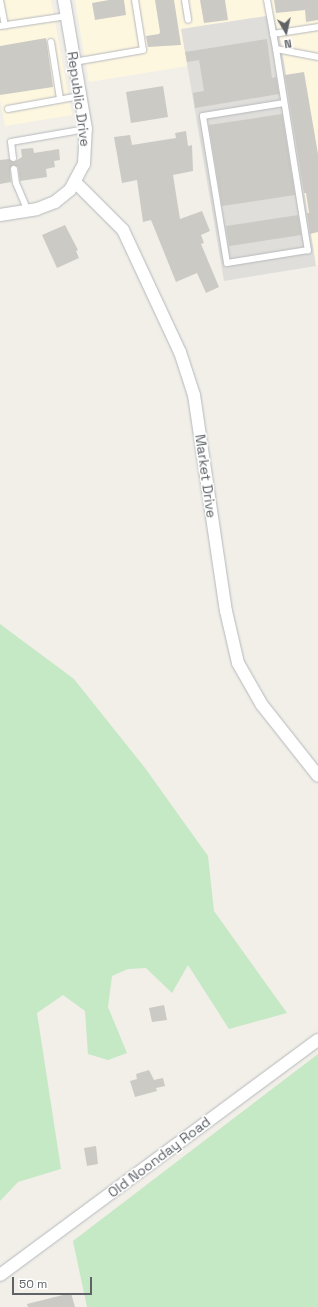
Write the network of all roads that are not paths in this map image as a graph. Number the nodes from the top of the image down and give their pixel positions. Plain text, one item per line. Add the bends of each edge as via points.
1 (0, 0) edge
2 (64, 0) edge
3 (135, 0) edge
4 (185, 0) edge
5 (267, 0) edge
6 (67, 16) junction
7 (188, 20) dead end
8 (2, 26) edge
9 (318, 27) edge
10 (273, 34) junction
11 (51, 42) dead end
12 (276, 49) junction
13 (318, 57) edge
14 (74, 62) junction
15 (80, 96) junction
16 (60, 99) junction
17 (284, 103) junction
18 (8, 109) dead end
19 (86, 129) junction
20 (13, 158) dead end
21 (14, 169) dead end
22 (76, 182) junction
23 (28, 211) junction
24 (0, 215) edge
25 (318, 776) edge
26 (318, 1040) edge
27 (0, 1275) edge

1 - 8 lane
2 - 6 street, Republic Drive
3 - 14 lane via 143,50
4 - 7 lane
5 - 10 lane
6 - 8 lane
6 - 14 street, Republic Drive
9 - 10 lane
10 - 12 lane
11 - 16 lane
12 - 13 lane
12 - 17 lane
14 - 15 street, Republic Drive
15 - 16 lane
15 - 19 street, Republic Drive
16 - 18 lane
17 - 17 lane via 308,250 227,263 203,116
19 - 20 lane via 10,142
19 - 22 street, Republic Drive via 86,155
21 - 23 lane via 16,183
22 - 23 street, Republic Drive via 55,202
22 - 25 street, Market Drive via 122,230 180,352 194,395 226,611 238,663 262,705
23 - 24 street, Republic Drive
26 - 27 street, Old Noonday Road

